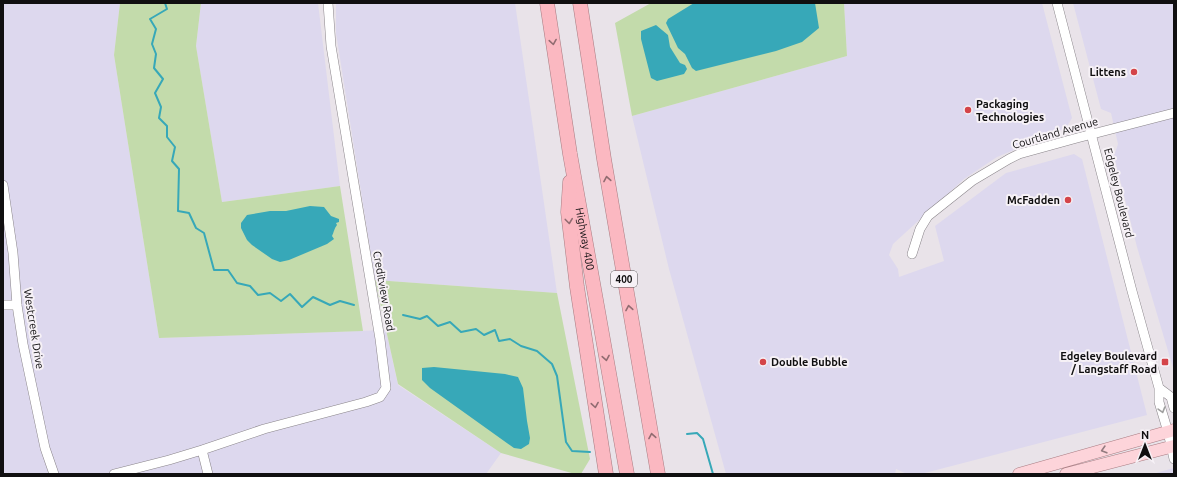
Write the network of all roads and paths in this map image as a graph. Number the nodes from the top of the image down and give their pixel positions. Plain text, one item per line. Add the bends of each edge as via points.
1 (328, 3) edge
2 (547, 3) edge
3 (580, 3) edge
4 (1057, 3) edge
5 (1174, 112) edge
6 (1092, 134) junction
7 (570, 154) junction
8 (3, 185) edge
9 (912, 254) dead end
10 (3, 305) edge
11 (17, 305) junction
12 (1159, 388) junction
13 (1174, 408) edge
14 (1171, 431) edge
15 (1173, 447) edge
16 (202, 450) junction
17 (1174, 459) edge
18 (54, 474) edge
19 (114, 474) edge
20 (208, 474) edge
21 (606, 474) edge
22 (627, 474) edge
23 (658, 474) edge
24 (1019, 474) edge
25 (1066, 474) edge

1 - 16 street, Creditview Road via 331,46 386,388 380,397 366,402 264,429
2 -> 7 highway, Highway 400
23 -> 3 highway, 400 via 605,167
4 - 6 street, Edgeley Boulevard
5 - 6 street, Courtland Avenue
6 - 9 street, Courtland Avenue via 1019,154 972,180 928,216 920,229
6 - 12 street, Edgeley Boulevard
7 -> 21 highway via 568,212
7 -> 22 highway, Highway 400
8 - 11 street, Westcreek Drive via 13,253
10 - 11 street
11 - 18 street, Westcreek Drive via 45,448
12 - 13 street, Edgeley Boulevard via 1171,397
12 -> 14 street, Edgeley Boulevard via 1159,402
14 - 15 street, Edgeley Boulevard
14 -> 24 main road
15 - 17 street, Edgeley Boulevard
15 - 25 main road
16 - 19 street
16 - 20 street

